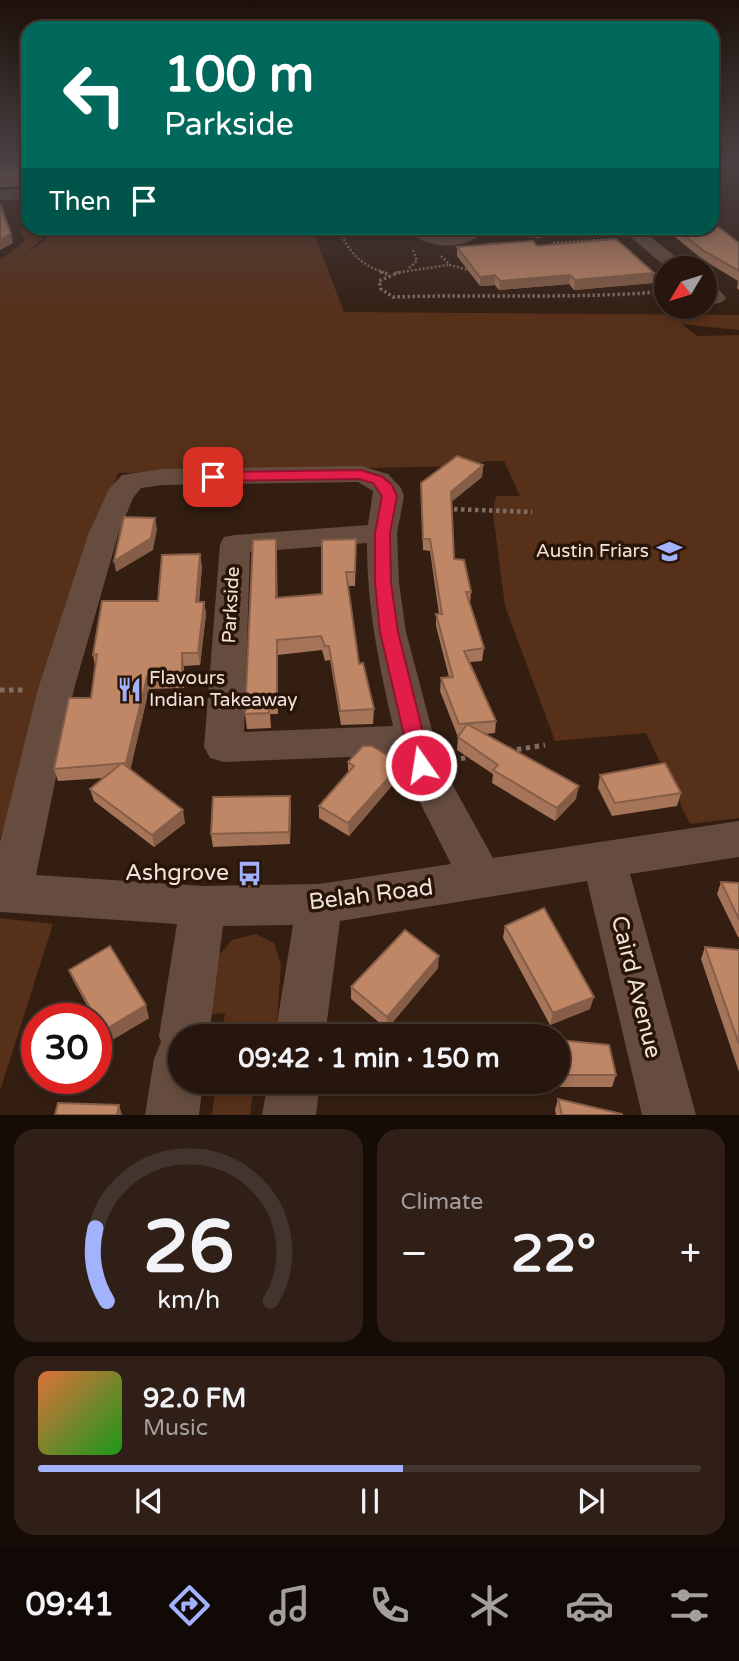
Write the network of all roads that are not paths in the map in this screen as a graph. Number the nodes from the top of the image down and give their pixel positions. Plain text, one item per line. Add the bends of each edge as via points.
1 (424, 235) edge
2 (471, 235) edge
3 (626, 235) edge
4 (660, 256) edge
5 (385, 520) junction
6 (419, 752) junction
7 (739, 839) edge
8 (604, 859) junction
9 (481, 879) junction
10 (5, 892) edge
11 (319, 904) junction
12 (203, 906) junction
13 (186, 1024) edge
14 (302, 1024) edge
15 (175, 1094) edge
16 (292, 1094) edge
17 (172, 1115) edge
18 (289, 1115) edge
19 (669, 1115) edge

1 - 2 street via 445,243
3 - 4 street
5 - 6 street via 383,583 389,632
5 - 6 street, Parkside via 235,544 224,747 358,744
5 - 10 street via 387,488 361,474 132,481 119,495 103,535 56,690
6 - 9 street
7 - 8 street, Belah Road
8 - 9 street, Belah Road
8 - 19 street, Caird Avenue
9 - 11 street, Belah Road
10 - 12 street, Belah Road
11 - 12 street, Belah Road
11 - 14 street
12 - 13 street
15 - 17 street
16 - 18 street

